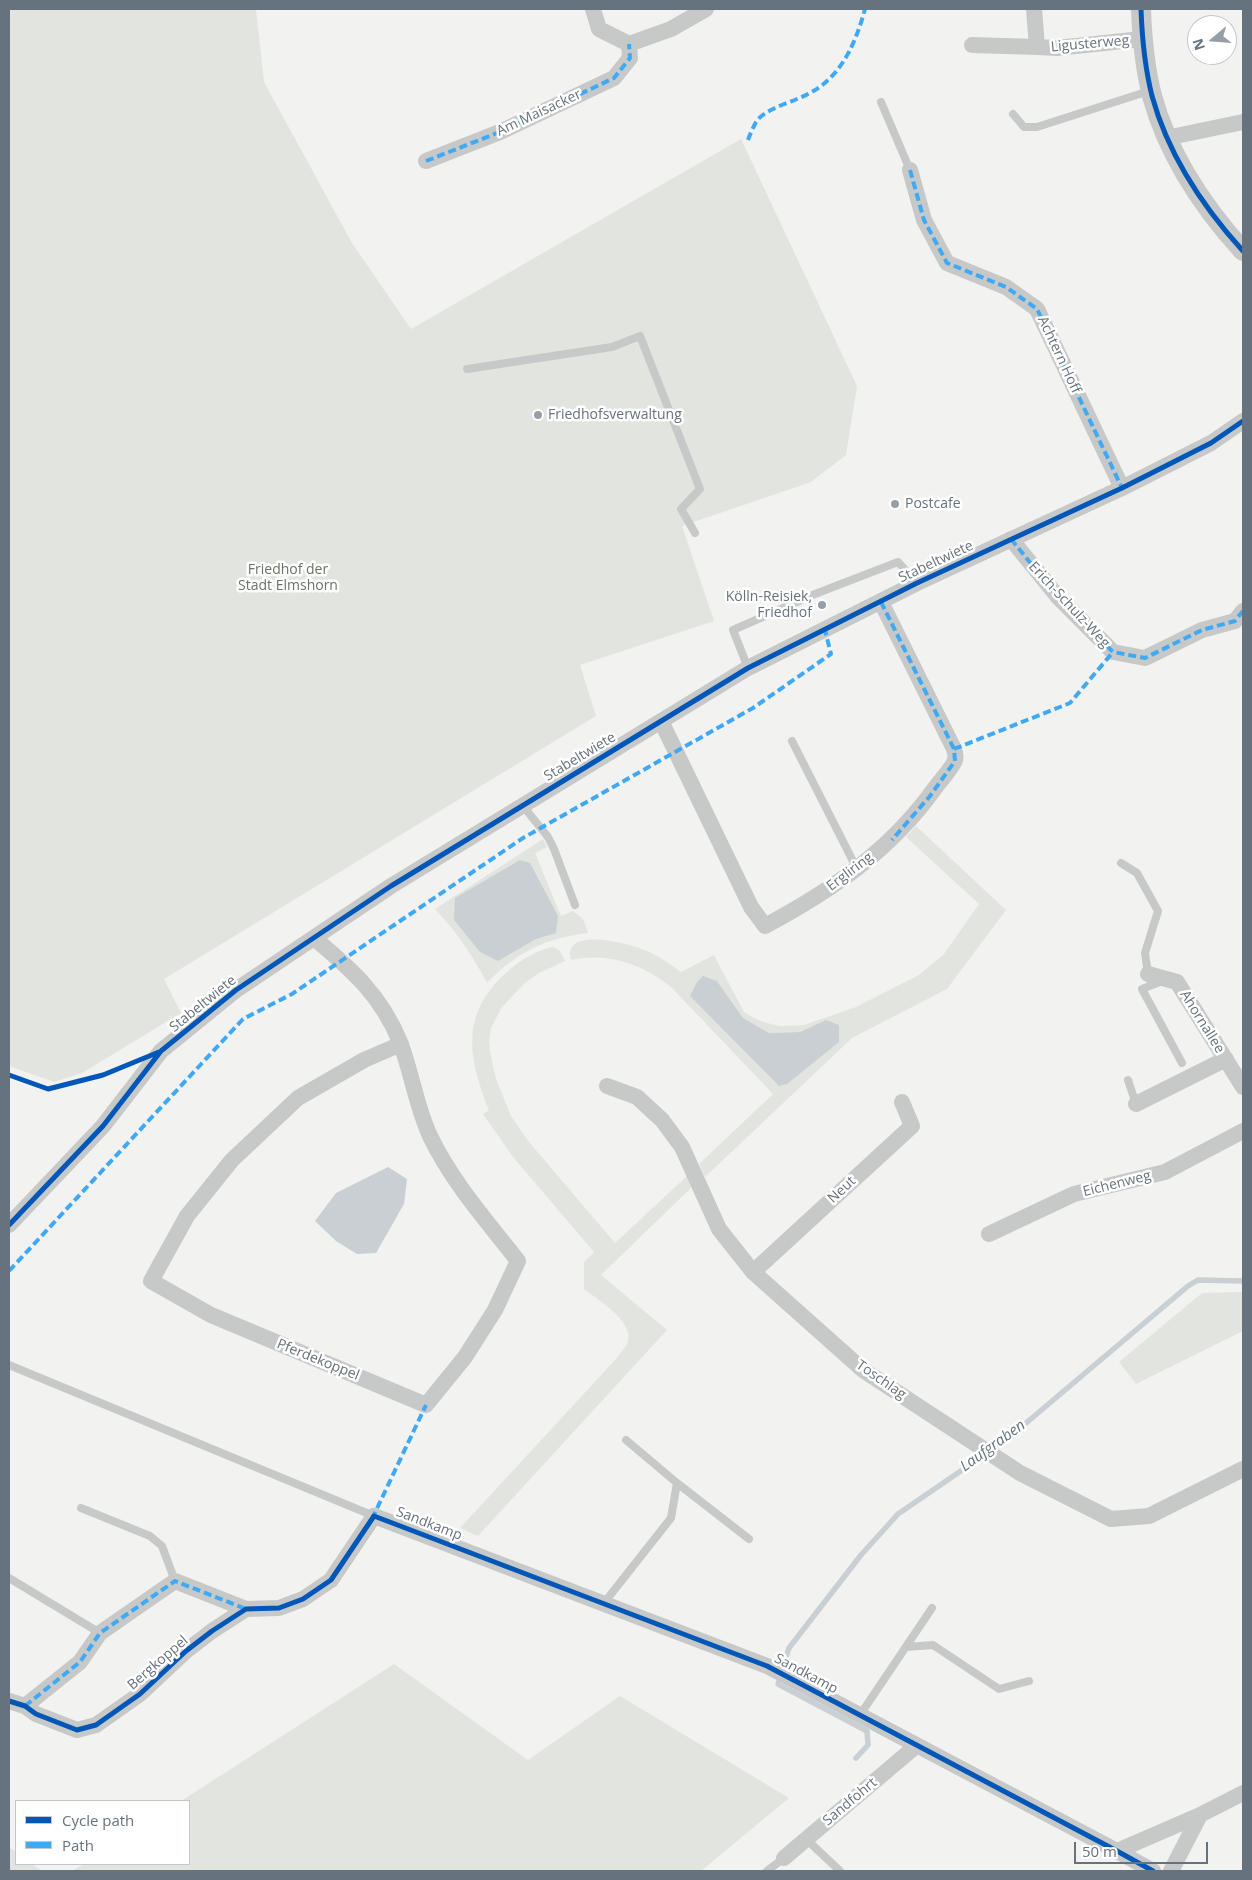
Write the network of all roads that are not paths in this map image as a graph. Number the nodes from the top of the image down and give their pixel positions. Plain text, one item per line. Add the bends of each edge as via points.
1 (593, 9) edge
2 (706, 9) edge
3 (1034, 9) edge
4 (1141, 9) edge
5 (1142, 39) junction
6 (629, 44) junction
7 (972, 45) dead end
8 (1037, 47) junction
9 (1151, 90) junction
10 (881, 102) dead end
11 (1013, 114) dead end
12 (1243, 122) edge
13 (1166, 138) junction
14 (426, 161) dead end
15 (910, 170) joint
16 (1243, 251) edge
17 (467, 369) dead end
18 (1243, 420) edge
19 (1122, 488) junction
20 (695, 533) dead end
21 (1011, 540) junction
22 (917, 583) junction
23 (881, 602) junction
24 (1243, 611) edge
25 (748, 668) junction
26 (661, 721) junction
27 (792, 741) dead end
28 (522, 806) junction
29 (1121, 863) dead end
30 (857, 869) junction
31 (575, 906) dead end
32 (314, 938) junction
33 (1148, 974) joint
34 (1166, 979) junction
35 (401, 1044) junction
36 (1226, 1059) junction
37 (1182, 1063) dead end
38 (1128, 1080) dead end
39 (607, 1086) dead end
40 (1243, 1087) edge
41 (902, 1102) dead end
42 (1136, 1104) joint
43 (1243, 1131) edge
44 (9, 1226) edge
45 (990, 1234) dead end
46 (753, 1272) junction
47 (9, 1365) edge
48 (626, 1440) dead end
49 (1243, 1469) edge
50 (677, 1482) junction
51 (81, 1508) dead end
52 (374, 1516) junction
53 (749, 1540) dead end
54 (9, 1578) edge
55 (176, 1580) junction
56 (604, 1603) junction
57 (932, 1608) dead end
58 (246, 1609) junction
59 (100, 1633) junction
60 (906, 1647) junction
61 (1029, 1681) dead end
62 (9, 1701) edge
63 (25, 1706) junction
64 (860, 1715) junction
65 (916, 1746) junction
66 (1243, 1794) edge
67 (1200, 1815) junction
68 (806, 1839) junction
69 (1117, 1850) junction
70 (784, 1858) joint
71 (767, 1871) edge
72 (840, 1871) edge
73 (1152, 1871) edge
74 (1172, 1871) edge

1 - 6 street via 599,29
2 - 6 street via 671,30
3 - 8 street, Ligusterweg
4 - 5 street
5 - 8 street, Ligusterweg via 1057,48
5 - 9 street
6 - 14 street, Am Maisacker via 630,58 614,78 500,132
7 - 8 street, Ligusterweg
9 - 11 lane via 1037,127 1024,127
9 - 13 street
10 - 15 lane, Achtern Hoff
12 - 13 street
13 - 16 street via 1194,188
15 - 19 street, Achtern Hoff via 924,220 947,263 1006,287 1037,309
17 - 20 lane via 612,347 640,336 700,489 680,508
18 - 19 street, Stabeltwiete via 1211,443
19 - 21 street, Stabeltwiete
21 - 22 street, Stabeltwiete
21 - 24 street, Erich-Schulz-Weg via 1058,597 1114,652 1145,658 1202,630 1235,621
22 - 23 street, Stabeltwiete
22 - 25 lane via 898,562 733,630
23 - 25 street, Stabeltwiete
23 - 30 street, Ergliring via 954,748 955,761 892,840
25 - 26 street, Stabeltwiete
26 - 28 street, Stabeltwiete
26 - 30 street, Ergliring via 751,907 765,926 806,904
27 - 30 lane
28 - 31 lane via 551,843
28 - 32 street, Stabeltwiete via 391,886
29 - 33 lane via 1137,873 1158,911 1145,953
32 - 35 street, Pferdekoppel via 369,988
32 - 44 street, Stabeltwiete via 236,990 161,1051 103,1126
33 - 34 street, Ahornallee
34 - 36 street, Ahornallee via 1177,982
34 - 37 lane via 1142,989
35 - 35 street, Pferdekoppel via 364,1060 298,1098 232,1160 187,1216 151,1281 211,1315 426,1404 465,1357 490,1318 518,1261 447,1166 430,1136
36 - 40 street, Ahornallee
36 - 42 street
38 - 42 lane
39 - 46 street, Toschlag via 638,1097 662,1120 682,1147 720,1229
41 - 46 street, Neut via 912,1126
43 - 45 street, Eichenweg via 1165,1172 1074,1194
46 - 49 street, Toschlag via 863,1370 1020,1473 1111,1519 1149,1516
47 - 52 lane, Sandkamp
48 - 50 lane
50 - 53 lane
50 - 56 lane via 671,1518
51 - 55 lane via 150,1536 162,1546
52 - 56 street, Sandkamp
52 - 58 street via 331,1580 303,1599 279,1608
54 - 59 lane
55 - 58 street
55 - 59 street
56 - 64 street, Sandkamp via 767,1666
57 - 60 lane
58 - 63 street, Bergkoppel via 186,1651 140,1694 96,1725 77,1730 36,1714
59 - 63 street via 80,1662
60 - 61 lane via 933,1645 999,1690
60 - 64 lane
62 - 63 street, Bergkoppel
64 - 65 street, Sandkamp
65 - 68 street, Sandfohrt
65 - 69 street, Sandkamp
66 - 67 street
67 - 69 street
67 - 74 street
68 - 70 street, Sandfohrt
68 - 72 lane
69 - 73 street, Sandkamp
70 - 71 lane

